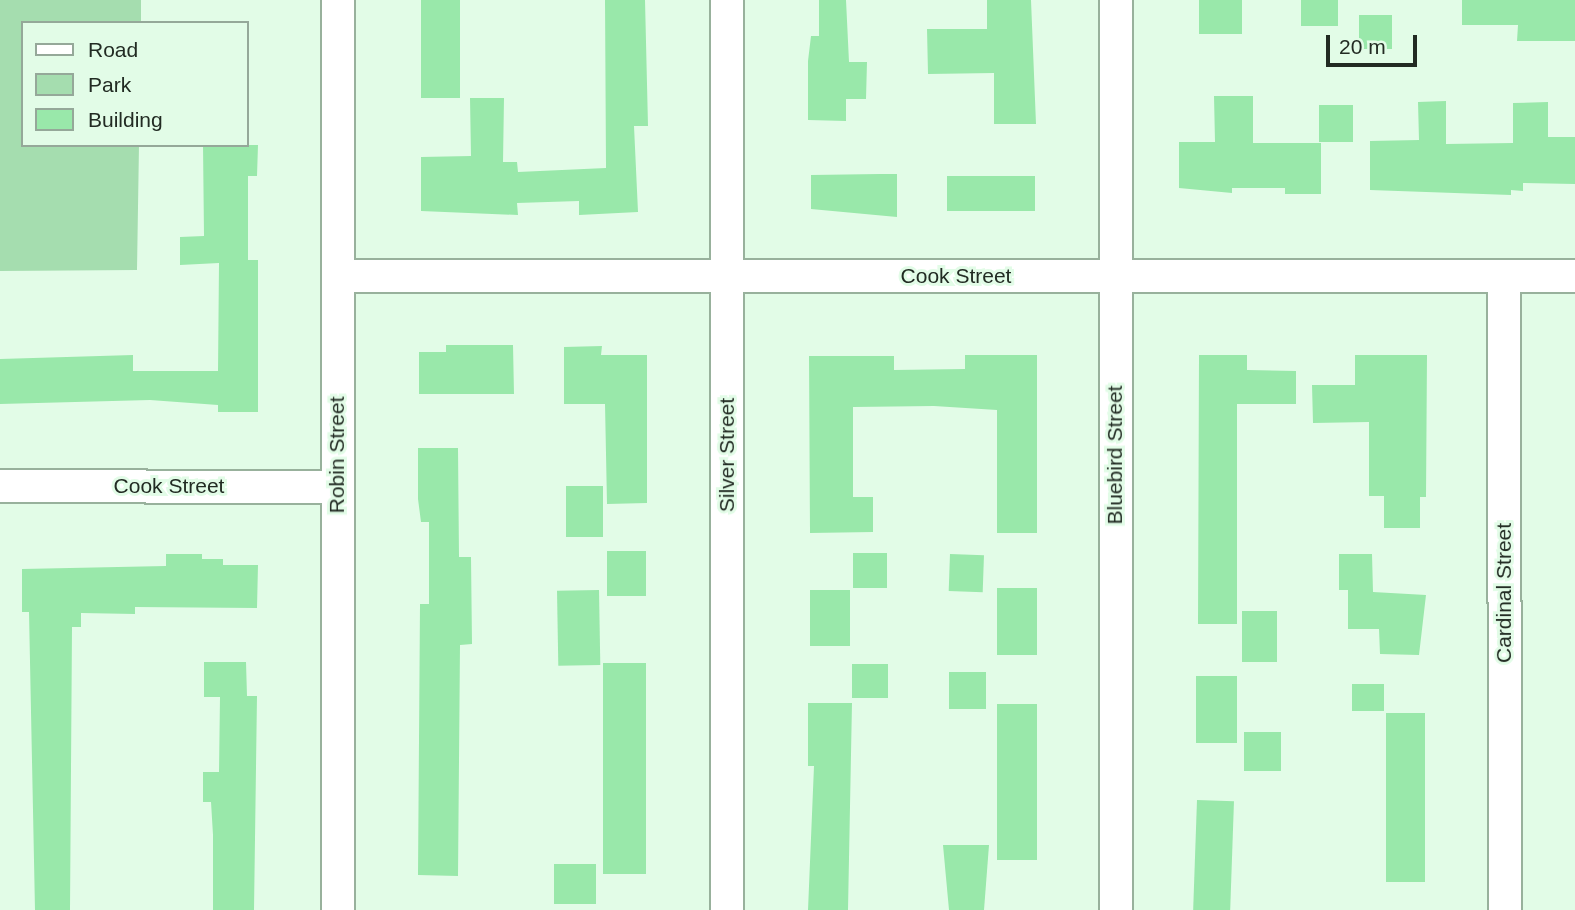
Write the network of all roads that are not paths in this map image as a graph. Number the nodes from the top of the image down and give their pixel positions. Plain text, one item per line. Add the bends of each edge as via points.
1 (338, 0) edge
2 (727, 0) edge
3 (1116, 0) edge
4 (338, 276) junction
5 (727, 276) junction
6 (1115, 276) junction
7 (1504, 276) junction
8 (1575, 276) edge
9 (0, 486) edge
10 (337, 487) junction
11 (338, 910) edge
12 (727, 910) edge
13 (1116, 910) edge
14 (1505, 910) edge

1 - 4 street, Robin Street
2 - 5 street, Silver Street
3 - 6 street, Bluebird Street
4 - 5 street, Cook Street
4 - 10 street, Robin Street
5 - 6 street, Cook Street
5 - 12 street, Silver Street
6 - 7 street, Cook Street
6 - 13 street, Bluebird Street
7 - 8 street, Cook Street
7 - 14 street, Cardinal Street
9 - 10 street, Cook Street
10 - 11 street, Robin Street

